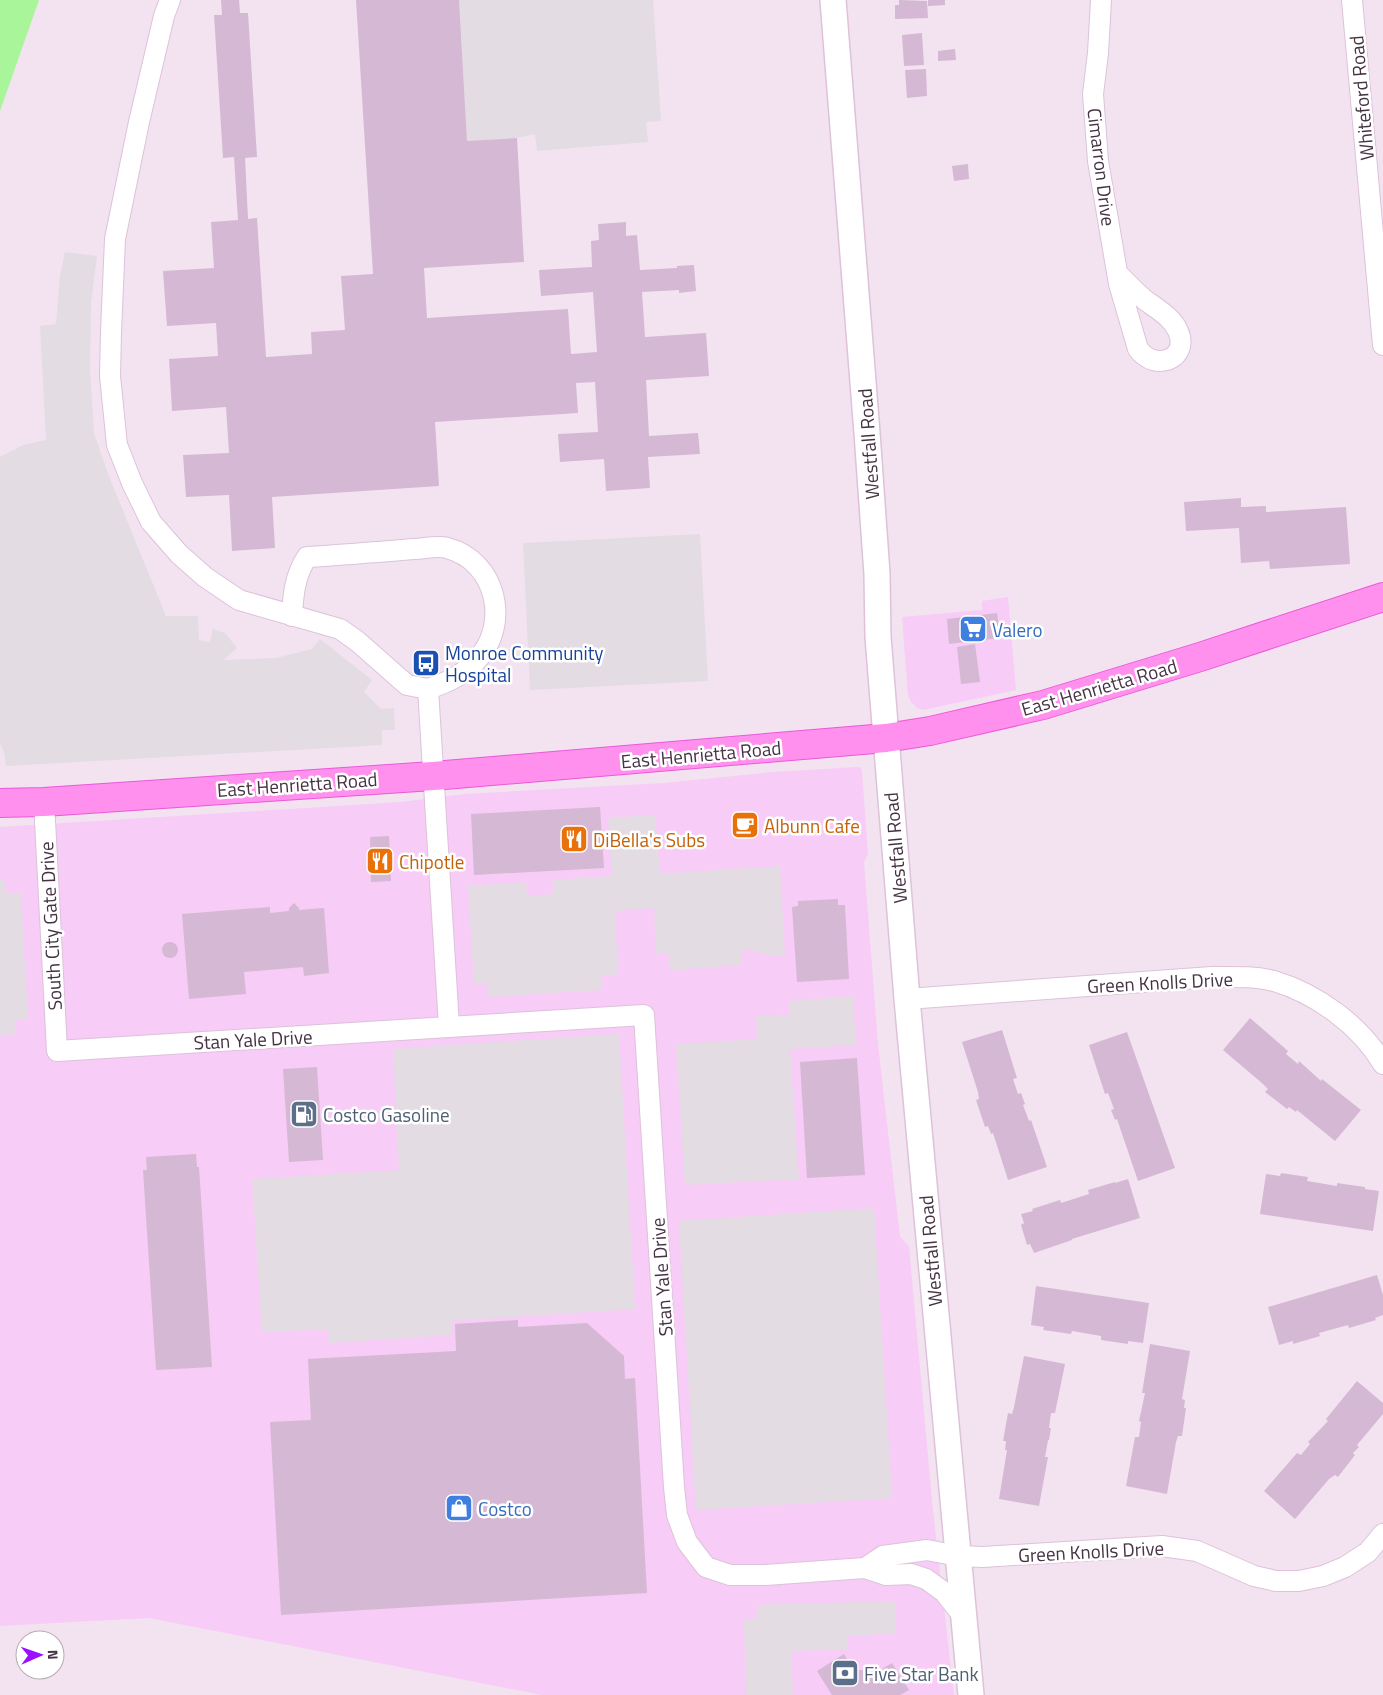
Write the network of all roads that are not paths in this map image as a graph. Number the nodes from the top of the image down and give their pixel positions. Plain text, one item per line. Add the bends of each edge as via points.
1 (170, 0) edge
2 (833, 0) edge
3 (1101, 0) edge
4 (1352, 0) edge
5 (1117, 273) dead end
6 (1383, 345) edge
7 (1383, 597) edge
8 (292, 616) junction
9 (428, 689) junction
10 (886, 738) junction
11 (433, 776) junction
12 (44, 802) junction
13 (0, 803) edge
14 (907, 999) junction
15 (449, 1026) junction
16 (57, 1051) joint
17 (1383, 1064) edge
18 (1383, 1534) edge
19 (958, 1556) junction
20 (865, 1568) junction
21 (964, 1617) junction
22 (971, 1695) edge

1 - 8 street via 139,122 115,239 110,376 115,441 151,522 179,554 239,600
2 - 10 street, Westfall Road via 868,433
3 - 5 street, Cimarron Drive via 1093,94 1094,125
4 - 6 street, Whiteford Road
7 - 10 main road, East Henrietta Road via 1043,705
8 - 9 street via 340,629 407,685
8 - 9 street via 300,567 307,557 446,547 469,558 487,577 493,594 497,615 490,640 477,660 453,680
9 - 11 street
10 - 11 main road, East Henrietta Road
10 - 14 street, Westfall Road
11 - 12 main road, East Henrietta Road
11 - 15 street
12 - 13 main road, East Henrietta Road
12 - 16 street, South City Gate Drive
14 - 17 street, Green Knolls Drive via 1242,976 1272,981 1300,991 1331,1009 1356,1030
14 - 19 street, Westfall Road
15 - 16 street, Stan Yale Drive
15 - 20 street, Stan Yale Drive via 644,1015 674,1488 677,1515 687,1542 706,1567 730,1574 765,1575
18 - 19 street, Green Knolls Drive via 1368,1552 1345,1567 1299,1581 1276,1581 1254,1576 1197,1551 1162,1546
19 - 20 street, Stan Yale Drive via 927,1550 883,1556
19 - 21 street, Westfall Road
20 - 21 street, Stan Yale Drive via 886,1575 911,1574 926,1579 944,1592
21 - 22 street, Westfall Road

